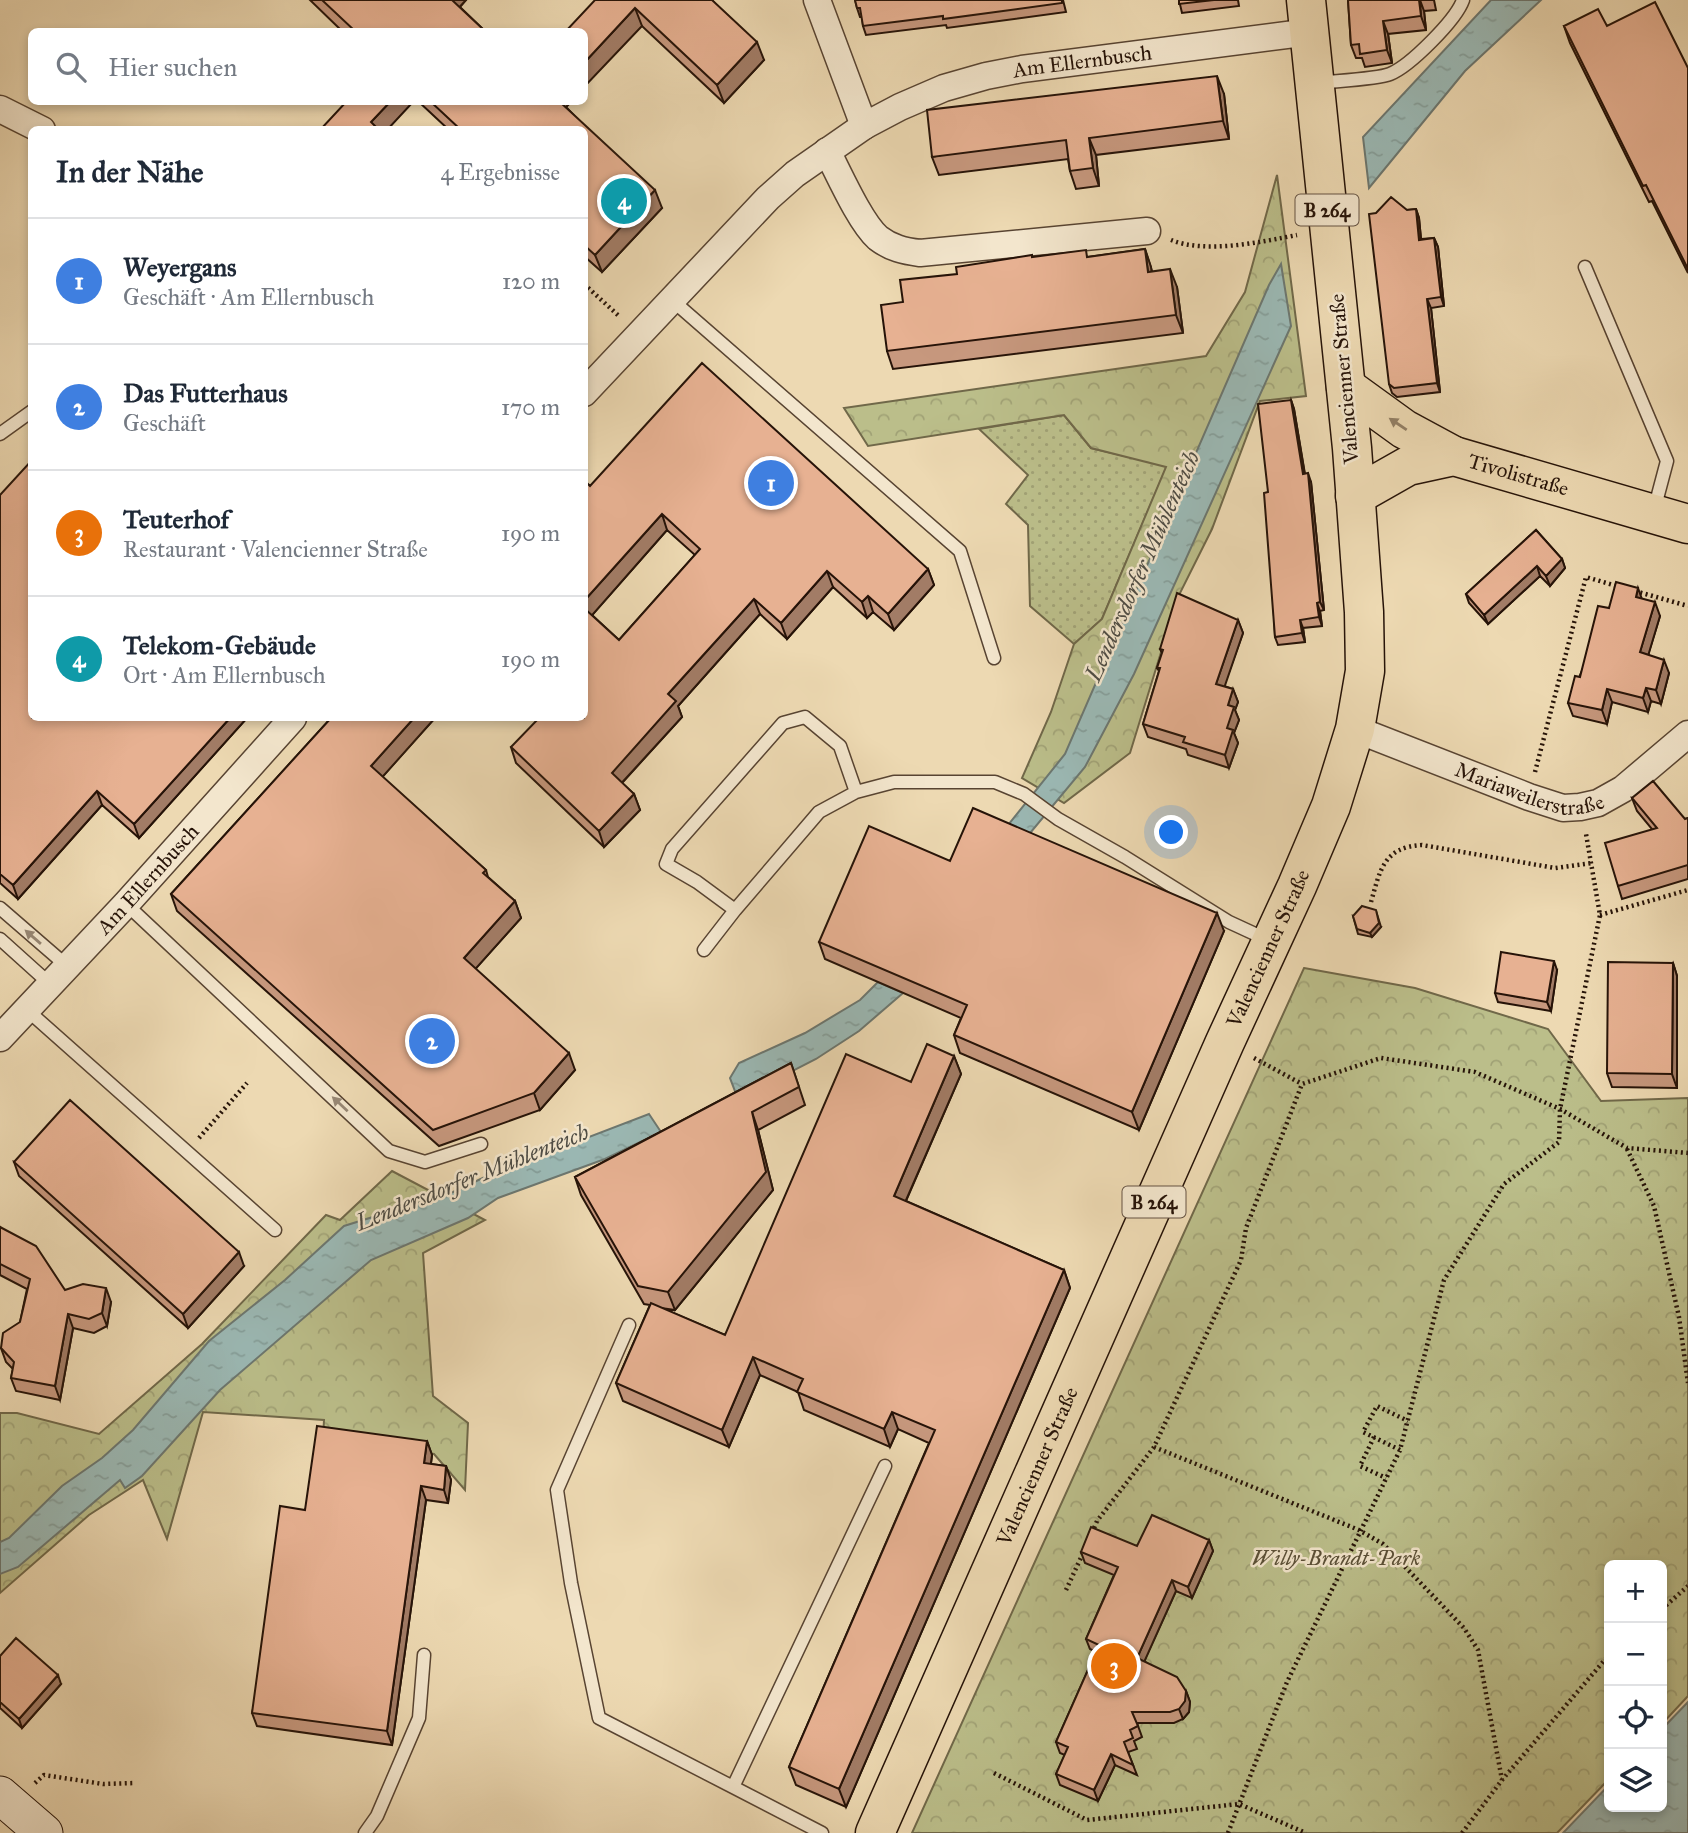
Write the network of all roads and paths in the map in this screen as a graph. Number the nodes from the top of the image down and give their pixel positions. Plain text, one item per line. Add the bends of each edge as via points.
1 (817, 0) edge
2 (1463, 0) edge
3 (1308, 16) edge
4 (1315, 83) junction
5 (0, 109) edge
6 (34, 126) edge
7 (864, 126) junction
8 (827, 151) junction
9 (1329, 229) junction
10 (1147, 231) joint
11 (1585, 267) dead end
12 (588, 288) edge
13 (672, 300) junction
14 (639, 335) junction
15 (1346, 387) junction
16 (588, 389) edge
17 (28, 414) edge
18 (0, 433) edge
19 (1454, 456) junction
20 (1355, 496) junction
21 (1670, 519) edge
22 (1688, 606) edge
23 (994, 658) dead end
24 (290, 721) edge
25 (1355, 729) junction
26 (1688, 734) edge
27 (856, 792) junction
28 (1529, 797) junction
29 (1580, 807) junction
30 (1592, 863) junction
31 (1688, 890) edge
32 (1371, 902) dead end
33 (126, 904) junction
34 (0, 908) edge
35 (735, 910) junction
36 (1600, 915) junction
37 (0, 939) edge
38 (1271, 942) junction
39 (704, 950) dead end
40 (58, 975) junction
41 (26, 1009) junction
42 (0, 1038) edge
43 (1225, 1042) junction
44 (247, 1083) dead end
45 (1302, 1084) junction
46 (1560, 1109) junction
47 (218, 1117) dead end
48 (481, 1144) dead end
49 (1627, 1148) junction
50 (1688, 1153) edge
51 (275, 1230) dead end
52 (629, 1325) dead end
53 (1688, 1383) edge
54 (1408, 1420) junction
55 (1374, 1437) junction
56 (1154, 1447) junction
57 (1400, 1450) junction
58 (885, 1466) dead end
59 (1386, 1478) junction
60 (1359, 1530) junction
61 (1688, 1586) edge
62 (1066, 1590) dead end
63 (1667, 1605) edge
64 (425, 1655) dead end
65 (1604, 1661) edge
66 (994, 1773) dead end
67 (1502, 1780) junction
68 (135, 1783) dead end
69 (733, 1787) junction
70 (6, 1800) edge
71 (1239, 1804) junction
72 (44, 1833) edge
73 (365, 1833) edge
74 (822, 1833) edge
75 (875, 1833) edge
76 (1228, 1833) edge
77 (1306, 1833) edge
78 (1462, 1833) edge

1 - 7 street
2 - 4 lane via 1459,12 1420,52 1390,74
3 - 4 main road, Valencienner Straße / B 264
3 - 7 street, Am Ellernbusch via 986,76 944,88
4 - 9 main road, Valencienner Straße / B 264
5 - 6 street
7 - 8 street, Am Ellernbusch
8 - 10 street via 877,237 900,251 920,253
8 - 13 street, Am Ellernbusch via 768,198
9 - 10 path via 1231,246 1184,245
9 - 15 main road, Valencienner Straße / B 264
11 - 21 lane via 1667,461
12 - 14 path
13 - 14 street, Am Ellernbusch
13 - 23 lane via 960,551
14 - 16 street, Am Ellernbusch
19 -> 15 main road via 1404,429
15 - 20 main road, Valencienner Straße / B 264
17 - 18 lane
19 - 20 main road, Tivolistraße via 1408,466
19 - 21 main road, Tivolistraße
20 - 25 main road, Valencienner Straße / B 264 via 1365,671
22 - 28 path via 1586,577
24 - 33 street, Am Ellernbusch
25 - 28 street, Mariaweilerstraße
25 - 38 main road, Valencienner Straße / B 264 via 1331,806
26 - 29 street, Mariaweilerstraße via 1623,789
27 - 35 lane via 819,812
27 - 35 lane via 840,746 805,717 783,723 672,849 666,864
27 - 38 lane via 894,782 995,782 1024,793 1058,819 1228,922
28 - 29 street, Mariaweilerstraße via 1563,808
29 - 30 path
30 - 32 path via 1555,868 1409,846 1389,857
30 - 36 path
31 - 36 path
33 - 40 street, Am Ellernbusch
48 -> 33 lane via 425,1162 389,1151
40 -> 34 lane
35 - 39 lane
36 - 46 path
37 - 40 lane
38 - 43 main road, Valencienner Straße / B 264
40 - 41 street, Am Ellernbusch
41 - 42 street, Am Ellernbusch
41 - 51 lane
43 - 45 path
43 - 75 main road, Valencienner Straße / B 264
44 - 47 path
45 - 46 path via 1381,1058 1475,1072
45 - 56 path via 1246,1228 1241,1259
46 - 49 path
46 - 54 path via 1559,1142 1504,1184 1444,1280
49 - 50 path
49 - 53 path via 1654,1206 1679,1317
52 - 69 lane via 558,1490 571,1583 599,1718
54 - 55 path via 1377,1406 1363,1432
54 - 57 path
55 - 57 path
55 - 59 path via 1360,1465
56 - 60 path
56 - 62 path via 1097,1521
57 - 59 path
58 - 69 lane
59 - 60 path
60 - 67 path via 1383,1544 1464,1628 1478,1650
60 - 71 path via 1287,1682
61 - 63 path
64 - 73 lane via 419,1718
65 - 67 path
66 - 71 path via 1087,1820
67 - 78 path
68 - 70 path via 103,1784 44,1775
69 - 74 lane
70 - 72 street
71 - 76 path
71 - 77 path

